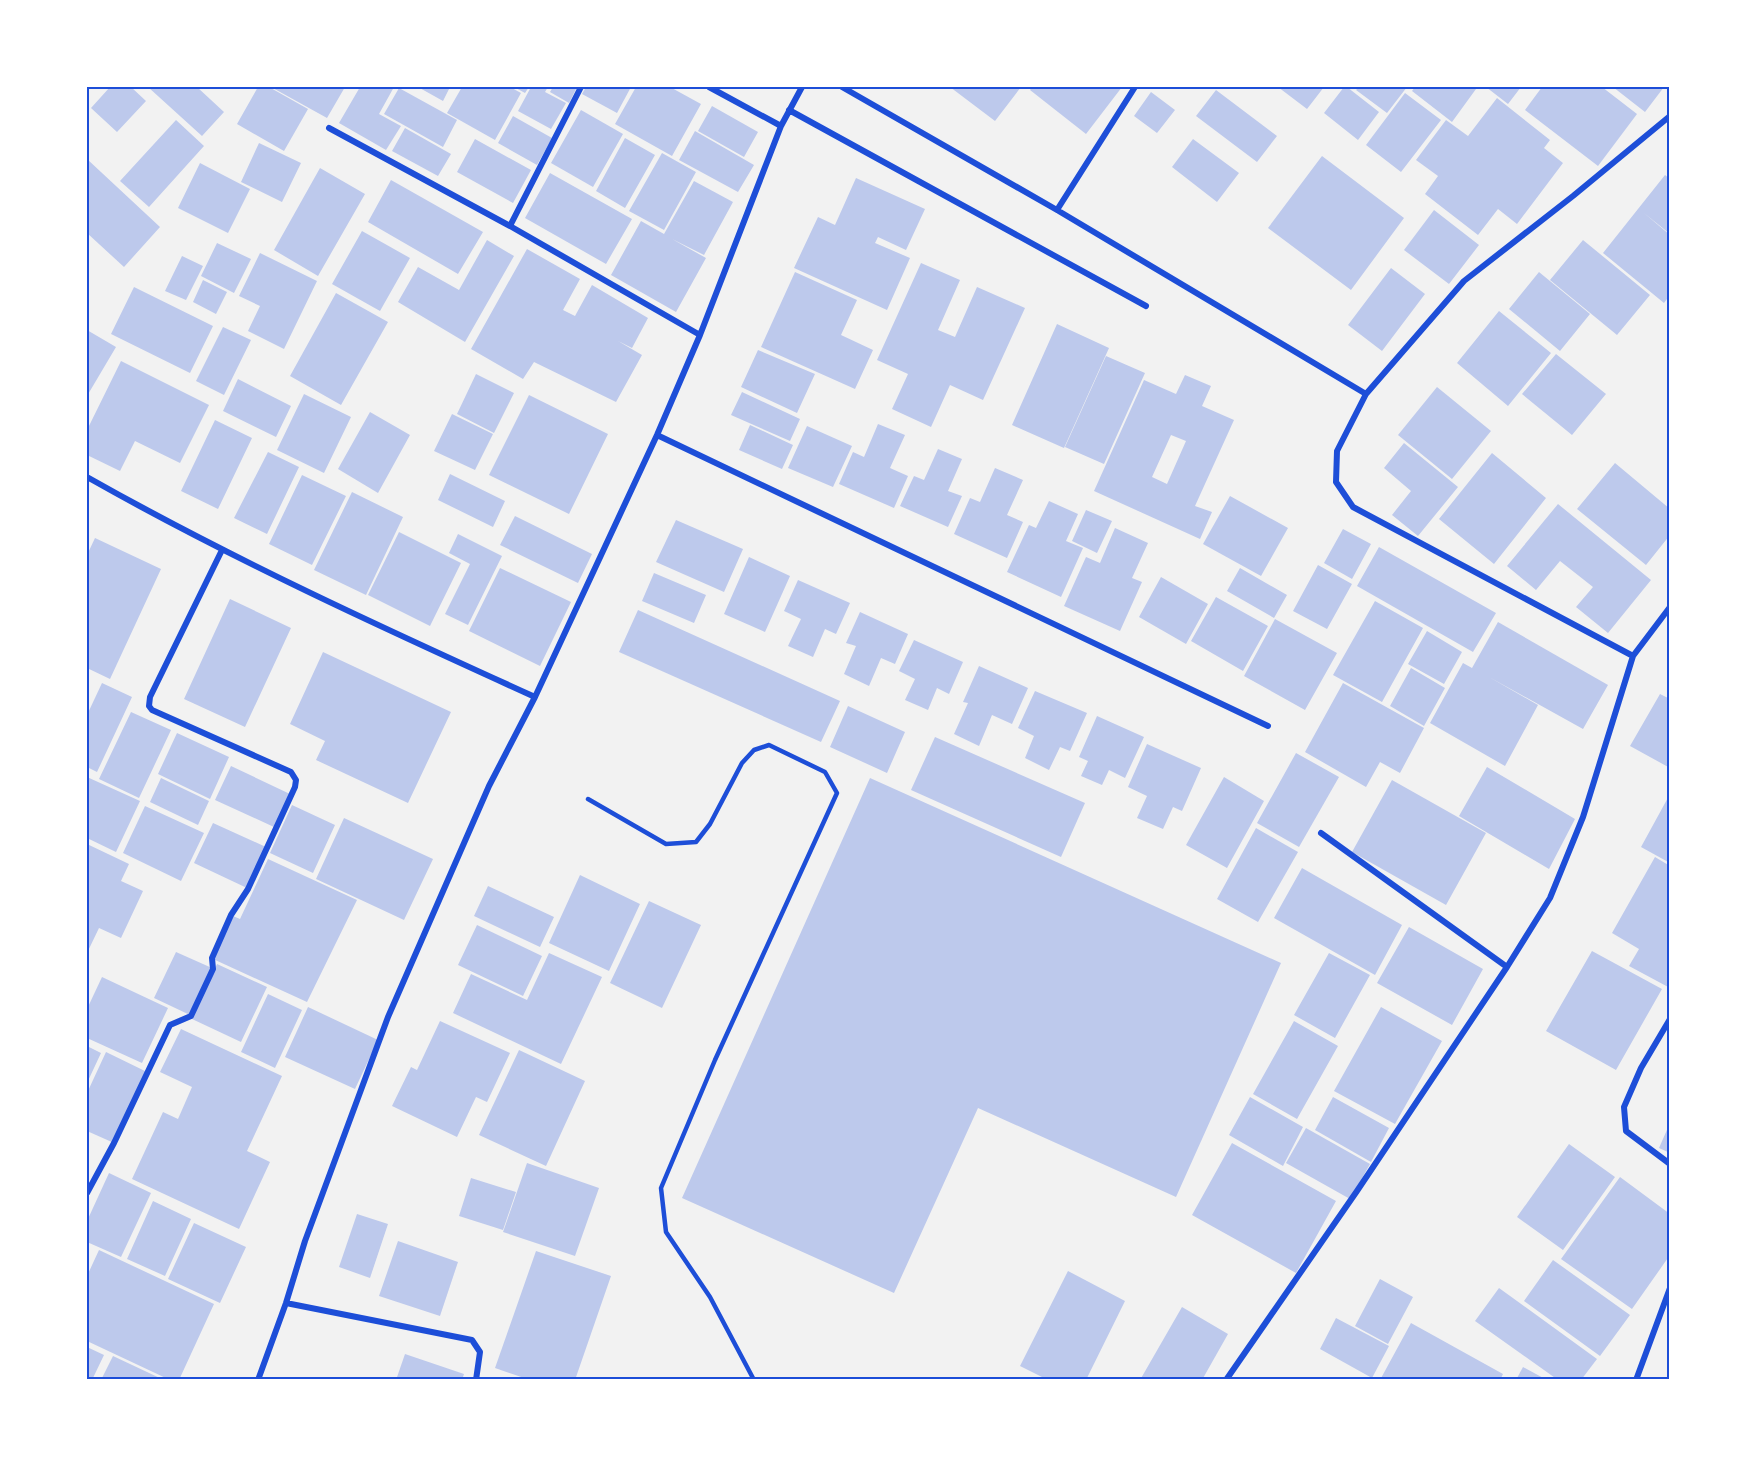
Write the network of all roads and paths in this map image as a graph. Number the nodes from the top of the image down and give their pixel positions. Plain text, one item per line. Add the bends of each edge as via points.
1 (581, 87) edge
2 (709, 87) edge
3 (802, 87) edge
4 (842, 87) edge
5 (1135, 87) edge
6 (789, 110) junction
7 (1670, 116) edge
8 (781, 126) junction
9 (329, 128) dead end
10 (1058, 210) junction
11 (510, 226) junction
12 (1146, 306) dead end
13 (700, 335) junction
14 (1366, 394) junction
15 (657, 435) junction
16 (87, 477) edge
17 (222, 550) junction
18 (1670, 607) edge
19 (1633, 656) junction
20 (535, 697) junction
21 (1268, 726) dead end
22 (588, 799) dead end
23 (1321, 833) dead end
24 (1507, 967) junction
25 (1670, 1019) edge
26 (1670, 1164) edge
27 (87, 1193) edge
28 (1670, 1288) edge
29 (285, 1303) junction
30 (258, 1380) edge
31 (476, 1380) edge
32 (754, 1380) edge
33 (1226, 1380) edge
34 (1636, 1380) edge

1 - 11 street
2 - 8 street
3 - 6 street
4 - 10 street
5 - 10 street
6 - 8 street
6 - 12 street
7 - 14 street via 1464,281
8 - 13 street
9 - 11 street
10 - 14 street
11 - 13 street
13 - 15 street
14 - 19 street via 1337,451 1336,482 1353,507
15 - 20 street
15 - 21 street
16 - 17 street
17 - 20 street
17 - 27 street via 149,706 291,772 295,787 248,889 231,915 212,958 213,969 191,1016 170,1025
18 - 19 street
19 - 24 street via 1583,818 1550,898
20 - 29 street via 489,786 388,1017
22 - 32 lane via 666,844 696,842 710,824 742,763 754,750 769,745 825,772 837,793 661,1188 666,1232 710,1296
23 - 24 street
24 - 33 street
25 - 26 street via 1641,1068 1624,1107 1626,1131
28 - 34 street
29 - 30 street
29 - 31 street via 472,1340 480,1352

